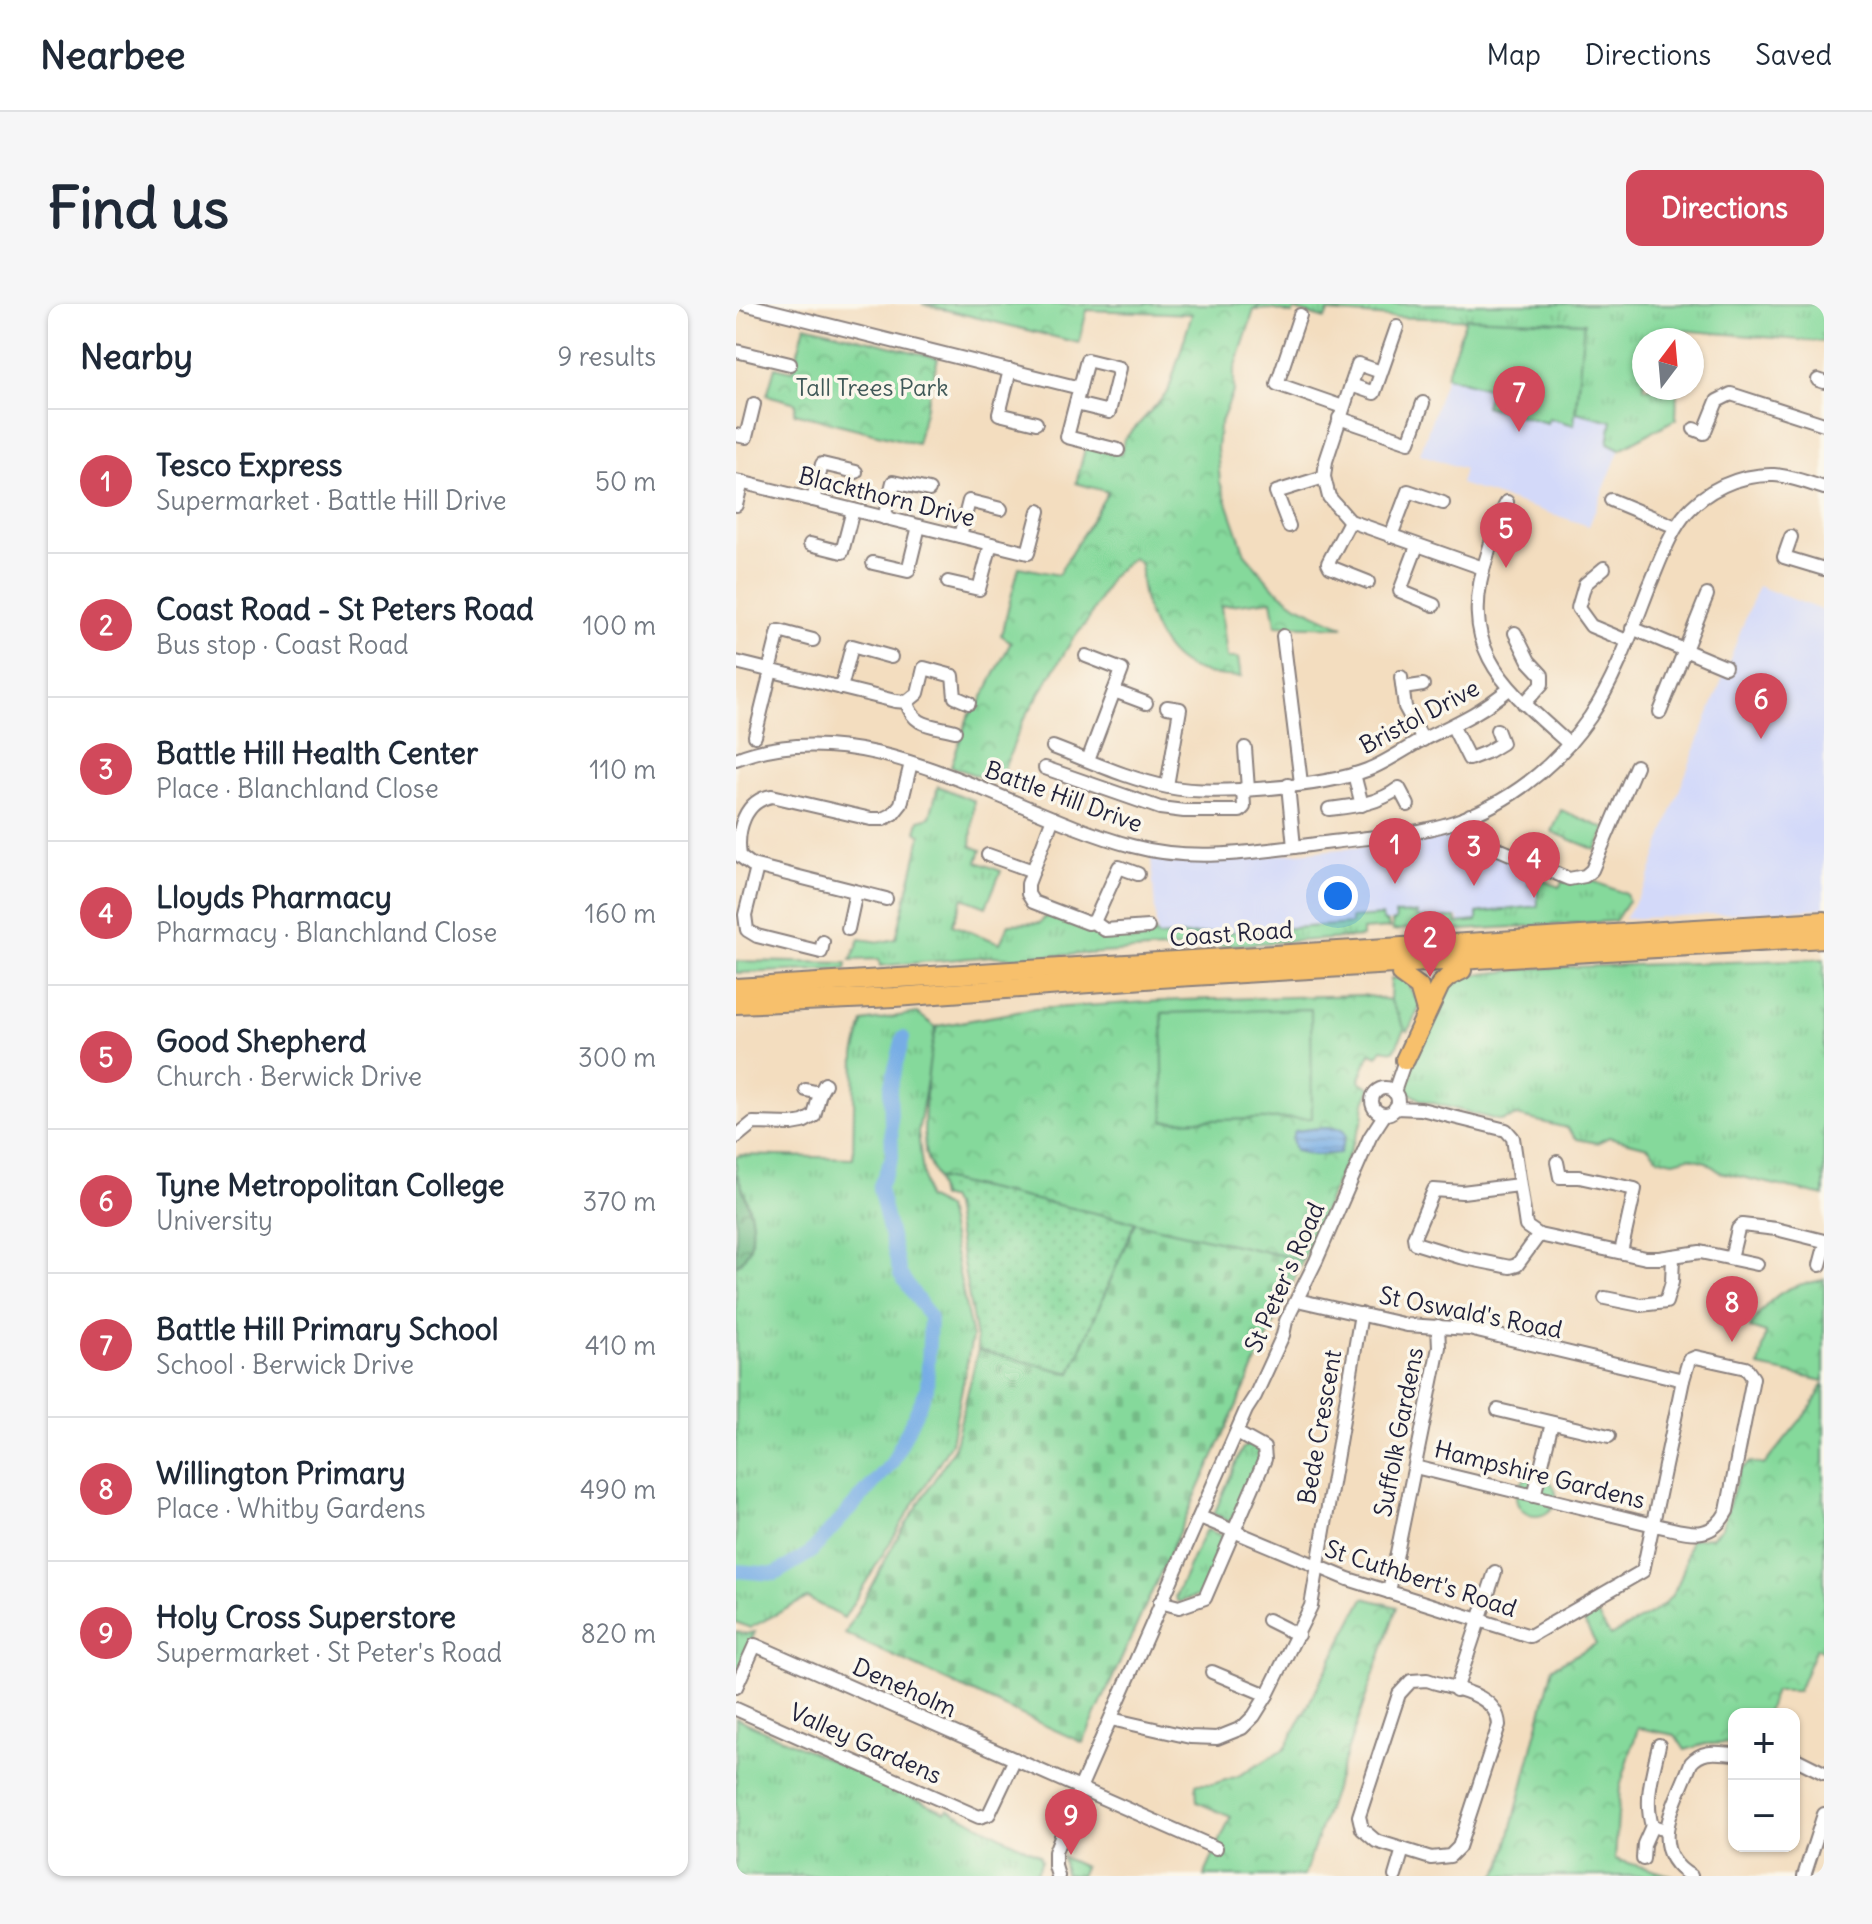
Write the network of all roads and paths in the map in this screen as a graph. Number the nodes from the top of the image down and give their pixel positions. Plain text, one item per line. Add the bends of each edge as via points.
1 (744, 304) edge
2 (1300, 315) dead end
3 (1397, 327) dead end
4 (736, 351) edge
5 (790, 364) dead end
6 (1010, 370) junction
7 (1381, 372) junction
8 (1351, 385) junction
9 (1080, 388) junction
10 (1423, 403) dead end
11 (754, 404) dead end
12 (1076, 404) junction
13 (1341, 412) junction
14 (1036, 423) dead end
15 (1824, 424) edge
16 (1694, 429) dead end
17 (736, 435) edge
18 (1118, 450) dead end
19 (856, 472) dead end
20 (1324, 477) junction
21 (739, 482) edge
22 (1824, 488) edge
23 (929, 490) dead end
24 (813, 500) junction
25 (1611, 500) dead end
26 (1507, 502) dead end
27 (1443, 503) dead end
28 (736, 505) edge
29 (1001, 509) dead end
30 (853, 510) junction
31 (1039, 511) dead end
32 (884, 518) junction
33 (1350, 521) junction
34 (919, 526) junction
35 (1289, 526) dead end
36 (1676, 527) junction
37 (960, 536) junction
38 (1391, 536) junction
39 (1791, 537) dead end
40 (810, 544) dead end
41 (991, 544) junction
42 (1417, 546) junction
43 (873, 563) dead end
44 (1483, 568) junction
45 (1604, 568) dead end
46 (1824, 569) edge
47 (948, 582) dead end
48 (1368, 582) dead end
49 (1707, 595) dead end
50 (1434, 605) dead end
51 (1632, 628) junction
52 (1515, 633) dead end
53 (1283, 636) dead end
54 (813, 640) dead end
55 (1627, 641) junction
56 (1685, 649) junction
57 (1086, 656) dead end
58 (891, 657) dead end
59 (736, 662) edge
60 (1725, 667) dead end
61 (770, 671) junction
62 (1423, 685) dead end
63 (841, 688) junction
64 (1509, 689) junction
65 (1114, 691) junction
66 (907, 702) junction
67 (969, 703) dead end
68 (1146, 703) dead end
69 (1524, 704) junction
70 (1167, 707) dead end
71 (1660, 712) dead end
72 (1453, 727) junction
73 (1497, 730) dead end
74 (955, 731) dead end
75 (755, 736) dead end
76 (1423, 740) junction
77 (1569, 744) junction
78 (1053, 747) dead end
79 (1245, 748) dead end
80 (1072, 754) junction
81 (736, 759) edge
82 (1088, 760) junction
83 (911, 763) junction
84 (1636, 766) dead end
85 (1045, 768) dead end
86 (1119, 772) junction
87 (1354, 774) junction
88 (1065, 776) junction
89 (1294, 784) junction
90 (1167, 786) junction
91 (1186, 789) junction
92 (1246, 789) junction
93 (1112, 793) junction
94 (1362, 805) junction
95 (1408, 805) dead end
96 (1329, 809) dead end
97 (1184, 811) junction
98 (1470, 815) junction
99 (1053, 818) junction
100 (1294, 847) junction
101 (988, 855) dead end
102 (757, 867) junction
103 (1033, 871) junction
104 (1138, 874) dead end
105 (856, 892) junction
106 (886, 899) dead end
107 (1094, 922) junction
108 (1148, 927) dead end
109 (848, 929) dead end
110 (1821, 930) edge
111 (823, 942) dead end
112 (1719, 945) junction
113 (1462, 970) junction
114 (1401, 974) junction
115 (1159, 978) junction
116 (736, 986) edge
117 (895, 997) junction
118 (736, 1004) edge
119 (736, 1011) edge
120 (1426, 1011) junction
121 (1403, 1065) joint
122 (806, 1090) dead end
123 (1389, 1102) junction
124 (736, 1137) edge
125 (1557, 1162) dead end
126 (1519, 1185) junction
127 (1539, 1235) junction
128 (1824, 1241) edge
129 (1824, 1250) edge
130 (1621, 1252) junction
131 (1673, 1256) junction
132 (1731, 1258) junction
133 (1757, 1264) dead end
134 (1820, 1265) dead end
135 (1605, 1298) dead end
136 (1297, 1300) junction
137 (1361, 1314) junction
138 (1438, 1326) junction
139 (1689, 1360) joint
140 (1683, 1380) junction
141 (1498, 1410) dead end
142 (1552, 1423) junction
143 (1237, 1433) junction
144 (1609, 1436) dead end
145 (1415, 1467) junction
146 (1534, 1496) junction
147 (1200, 1517) junction
148 (1654, 1525) junction
149 (1233, 1531) junction
150 (1318, 1568) junction
151 (1495, 1572) dead end
152 (1389, 1592) junction
153 (1160, 1602) junction
154 (1268, 1620) dead end
155 (1479, 1621) junction
156 (1298, 1635) junction
157 (1212, 1672) dead end
158 (736, 1687) edge
159 (1456, 1690) junction
160 (1267, 1695) junction
161 (736, 1709) edge
162 (1111, 1719) junction
163 (1659, 1745) dead end
164 (1728, 1754) edge
165 (1015, 1759) junction
166 (1800, 1761) edge
167 (1824, 1773) edge
168 (1080, 1788) junction
169 (1824, 1814) edge
170 (1652, 1826) junction
171 (1666, 1830) junction
172 (1216, 1848) dead end
173 (1403, 1849) junction
174 (1643, 1859) dead end
175 (1686, 1873) edge
176 (1058, 1876) edge
177 (1395, 1876) edge
178 (1804, 1876) edge

1 - 6 street
2 - 13 street via 1277,384
3 - 7 street
4 - 5 street
6 - 9 street
6 - 14 street via 999,414
7 - 8 street via 1374,393
7 - 8 street via 1358,364
8 - 13 street
9 - 12 street
9 - 12 street via 1087,360 1120,368 1109,412
10 - 13 street via 1409,442
11 - 17 street via 746,437
12 - 18 street via 1067,437
13 - 20 street
15 - 16 street via 1731,394 1714,405 1704,433
19 - 24 street via 822,464
20 - 33 street via 1329,497
20 - 35 street via 1276,492
21 - 24 street, Blackthorn Drive
21 - 28 street
22 - 36 street, Battle Hill Drive via 1776,475 1742,479 1705,495
23 - 32 street via 893,482
24 - 30 street, Blackthorn Drive
25 - 36 street
26 - 44 street
27 - 38 street via 1408,491
29 - 37 street via 969,501
30 - 32 street, Blackthorn Drive
30 - 40 street via 842,552
31 - 41 street, Blackthorn Drive via 1028,553
32 - 34 street, Blackthorn Drive
33 - 38 street
33 - 48 street via 1328,563
34 - 37 street, Blackthorn Drive
34 - 43 street via 908,571
36 - 51 street, Battle Hill Drive
37 - 41 street, Blackthorn Drive
38 - 42 street
39 - 46 street via 1784,557
41 - 47 street via 979,589
42 - 44 street
42 - 50 street via 1400,591
44 - 64 street via 1479,634
45 - 55 street via 1585,584 1578,608 1591,626
49 - 56 street
51 - 55 street, Battle Hill Drive
51 - 56 street
52 - 69 street via 1542,675 1542,684
53 - 89 street
54 - 61 street via 779,631
55 - 77 street, Battle Hill Drive via 1609,683
56 - 60 street
56 - 71 street
57 - 65 street via 1122,670
58 - 63 street via 852,646
59 - 61 street
61 - 63 street
61 - 75 street
62 - 76 street via 1402,682 1405,707
63 - 66 street
64 - 69 street
64 - 72 street, Bristol Drive
65 - 68 street
65 - 82 street
66 - 67 street via 918,693 924,668 953,676 955,697
66 - 74 street via 914,719
69 - 77 street
70 - 90 street via 1180,709
72 - 73 street via 1469,759 1502,743
72 - 76 street, Bristol Drive
76 - 87 street, Bristol Drive
77 - 98 street, Battle Hill Drive via 1519,791
78 - 80 street, Bristol Drive
79 - 92 street
80 - 82 street, Bristol Drive
80 - 88 street
81 - 83 street, Battle Hill Drive via 781,746 822,744
82 - 86 street, Bristol Drive
83 - 99 street, Battle Hill Drive
83 - 102 street via 901,804 883,819 778,796 752,804 743,816 737,845 743,859
84 - 98 street via 1586,875 1569,879 1489,845
85 - 88 street
86 - 90 street, Bristol Drive
86 - 93 street
87 - 89 street, Bristol Drive
87 - 94 street
88 - 93 street
89 - 92 street, Bristol Drive
89 - 100 street
90 - 91 street, Bristol Drive
91 - 92 street, Bristol Drive
91 - 97 street
92 - 97 street via 1240,811
93 - 97 street
94 - 95 street via 1399,788
94 - 96 street
98 - 100 street, Battle Hill Drive via 1416,831
99 - 100 street, Battle Hill Drive via 1133,846 1182,854
99 - 103 street
101 - 103 street
102 - 105 street
102 - 111 street via 744,919 749,933 821,952
103 - 107 street via 1028,894 1033,902
104 - 107 street via 1119,867
105 - 106 street
105 - 109 street
107 - 108 street via 1105,930 1135,934
110 - 112 highway, Coast Road
110 - 116 highway, Coast Road
112 - 113 highway
112 - 115 highway, Coast Road
113 - 114 highway
113 - 120 highway via 1444,980
114 - 115 highway
114 - 120 highway via 1419,987
115 - 117 highway, Coast Road
117 - 118 highway, Coast Road
117 - 119 highway
120 - 121 highway
121 - 123 street, St Peter's Road
122 - 124 street via 823,1088 814,1116 803,1122 753,1123
123 - 126 street via 1506,1130 1513,1138
123 - 136 street, St Peter's Road
125 - 130 street via 1560,1177 1635,1189
126 - 127 street via 1526,1226
126 - 127 street via 1434,1190 1415,1243 1510,1267
127 - 130 street
128 - 132 street via 1742,1225
129 - 134 street
130 - 131 street via 1646,1258
131 - 132 street via 1700,1252
131 - 135 street via 1666,1302 1640,1305
132 - 133 street
136 - 137 street, St Oswald's Road
136 - 143 street, St Peter's Road
137 - 138 street, St Oswald's Road
137 - 150 street, Bede Crescent
138 - 140 street, St Oswald's Road
138 - 145 street, Suffolk Gardens via 1439,1347
139 - 140 street, St Cuthbert's Road
139 - 148 street, Hampshire Gardens via 1746,1368 1753,1378 1727,1511 1711,1530 1697,1534
140 - 148 street, St Cuthbert's Road
141 - 142 street
142 - 144 street
142 - 146 street
143 - 147 street, St Peter's Road
143 - 149 street via 1264,1448 1265,1459
145 - 146 street, Hampshire Gardens
145 - 152 street, Suffolk Gardens
146 - 148 street, Hampshire Gardens
147 - 149 street, St Cuthbert's Road
147 - 153 street, St Peter's Road
148 - 155 street, St Cuthbert's Road via 1643,1571 1547,1628 1530,1636
149 - 150 street, St Cuthbert's Road
149 - 153 street via 1205,1598 1179,1607
150 - 152 street, St Cuthbert's Road
150 - 156 street, Bede Crescent via 1311,1606
151 - 155 street
152 - 155 street, St Cuthbert's Road
153 - 162 street, St Peter's Road
154 - 156 street
155 - 159 street
156 - 160 street, Bede Crescent
157 - 160 street
158 - 165 street, Deneholm via 755,1645
159 - 173 street via 1489,1702 1499,1725 1468,1821 1450,1856 1431,1858
159 - 173 street via 1420,1680 1411,1681 1399,1694 1359,1816 1370,1838
160 - 162 street, Bede Crescent via 1242,1728 1217,1738
161 - 165 street, Valley Gardens via 979,1817 989,1814
162 - 168 street, St Peter's Road
163 - 170 street via 1662,1764 1648,1793
164 - 171 street via 1697,1755
165 - 168 street, Deneholm
166 - 167 street
168 - 172 street, Deneholm
168 - 176 street, St Peter's Road via 1055,1852
169 - 178 street
170 - 171 street
170 - 174 street
171 - 175 street via 1667,1849
173 - 177 street

